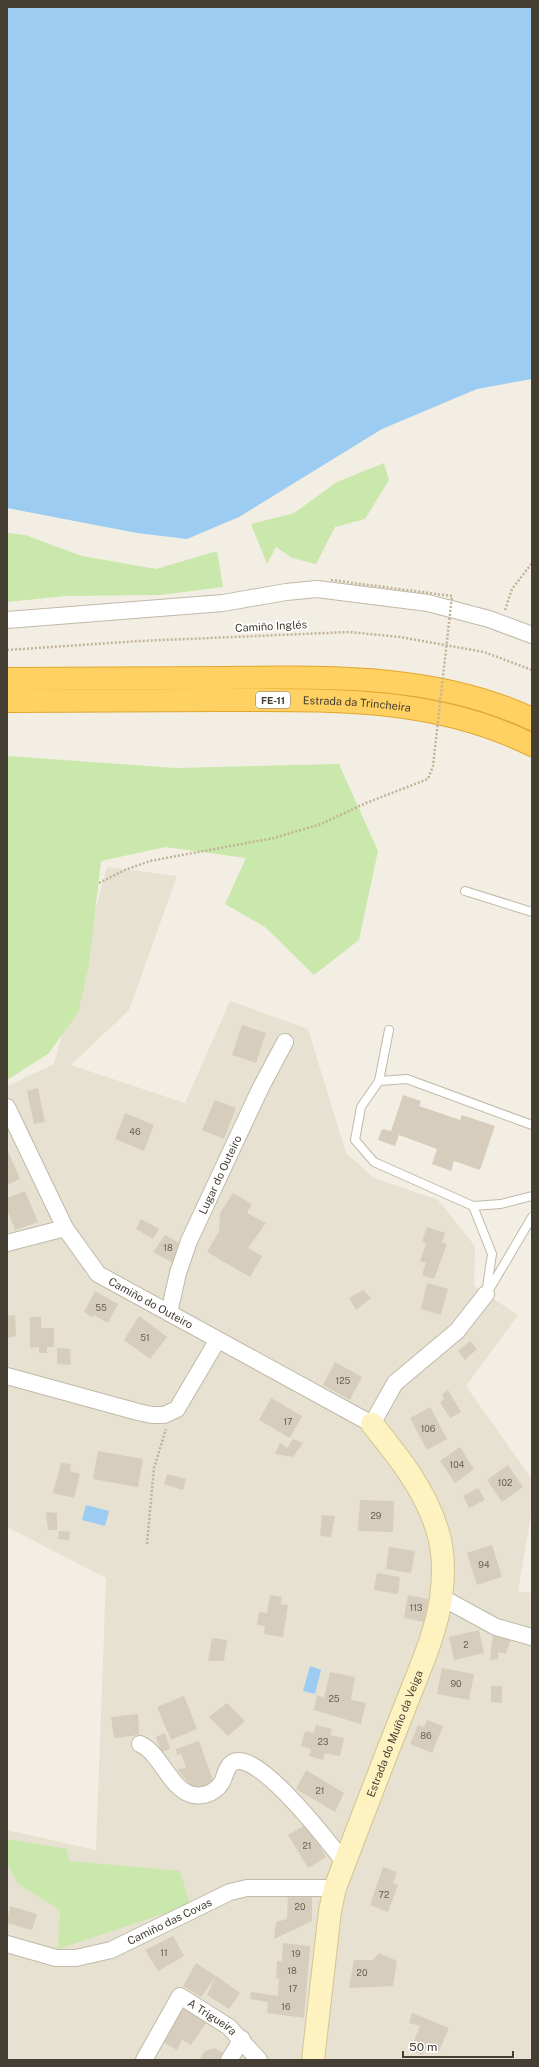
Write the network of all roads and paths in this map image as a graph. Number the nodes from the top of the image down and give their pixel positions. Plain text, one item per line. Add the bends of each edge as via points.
1 (532, 563) edge
2 (331, 580) dead end
3 (7, 620) edge
4 (501, 624) junction
5 (532, 635) edge
6 (7, 650) edge
7 (532, 670) edge
8 (7, 679) edge
9 (7, 701) edge
10 (532, 719) edge
11 (532, 745) edge
12 (99, 883) dead end
13 (465, 891) dead end
14 (532, 912) edge
15 (389, 1030) dead end
16 (285, 1042) dead end
17 (379, 1081) junction
18 (7, 1107) edge
19 (532, 1124) edge
20 (532, 1196) edge
21 (473, 1206) junction
22 (532, 1217) edge
23 (65, 1228) junction
24 (7, 1243) edge
25 (486, 1294) junction
26 (169, 1313) junction
27 (217, 1341) junction
28 (7, 1376) edge
29 (177, 1409) junction
30 (372, 1424) junction
31 (147, 1544) dead end
32 (441, 1598) junction
33 (532, 1637) edge
34 (140, 1744) dead end
35 (344, 1863) junction
36 (335, 1888) junction
37 (7, 1944) edge
38 (242, 2039) junction
39 (144, 2060) edge
40 (229, 2060) edge
41 (259, 2060) edge
42 (314, 2060) edge

1 - 4 path via 512,589
2 - 12 path, bridge via 452,596 433,766 428,779 321,824 287,834 150,861
3 - 4 street via 223,603 317,589 428,603
4 - 5 street
6 - 7 path, Camiño Inglés via 349,632 440,643 484,652
8 - 10 highway, Estrada da Trincheira / FE-11 via 335,677 391,681 455,691
9 - 11 highway, Estrada da Trincheira / FE-11 via 337,700 398,705 458,716
13 - 14 lane
15 - 17 lane
16 - 26 street, Lugar do Outeiro via 189,1241 178,1273
17 - 19 lane via 407,1079
17 - 21 lane via 361,1107 355,1140 374,1162
18 - 23 street, Camiño do Outeiro
20 - 21 lane via 501,1204
21 - 25 lane via 492,1254
22 - 25 lane
23 - 24 street
23 - 26 street, Camiño do Outeiro via 98,1274
25 - 30 street via 457,1331 395,1383
26 - 27 street, Camiño do Outeiro
27 - 29 street
27 - 30 street, Camiño do Outeiro
28 - 29 street via 152,1415 164,1415
29 - 31 path via 165,1431 154,1468
30 - 32 street, Estrada do Muíño da Veiga via 403,1462 425,1498 437,1529 442,1553
32 - 33 street via 496,1627
32 - 35 street, Estrada do Muíño da Veiga via 438,1616 417,1676
34 - 35 street via 149,1748 181,1788 192,1795 206,1795 217,1789 229,1765 236,1761 257,1769 283,1790
35 - 36 street, Estrada do Muíño da Veiga
36 - 37 street, Camiño das Covas via 247,1888 230,1892 111,1950 76,1958 56,1958
36 - 42 street, Estrada do Muíño da Veiga via 330,1911
38 - 39 street, A Trigueira via 229,2027 180,1996
38 - 40 street
38 - 41 street, A Trigueira

